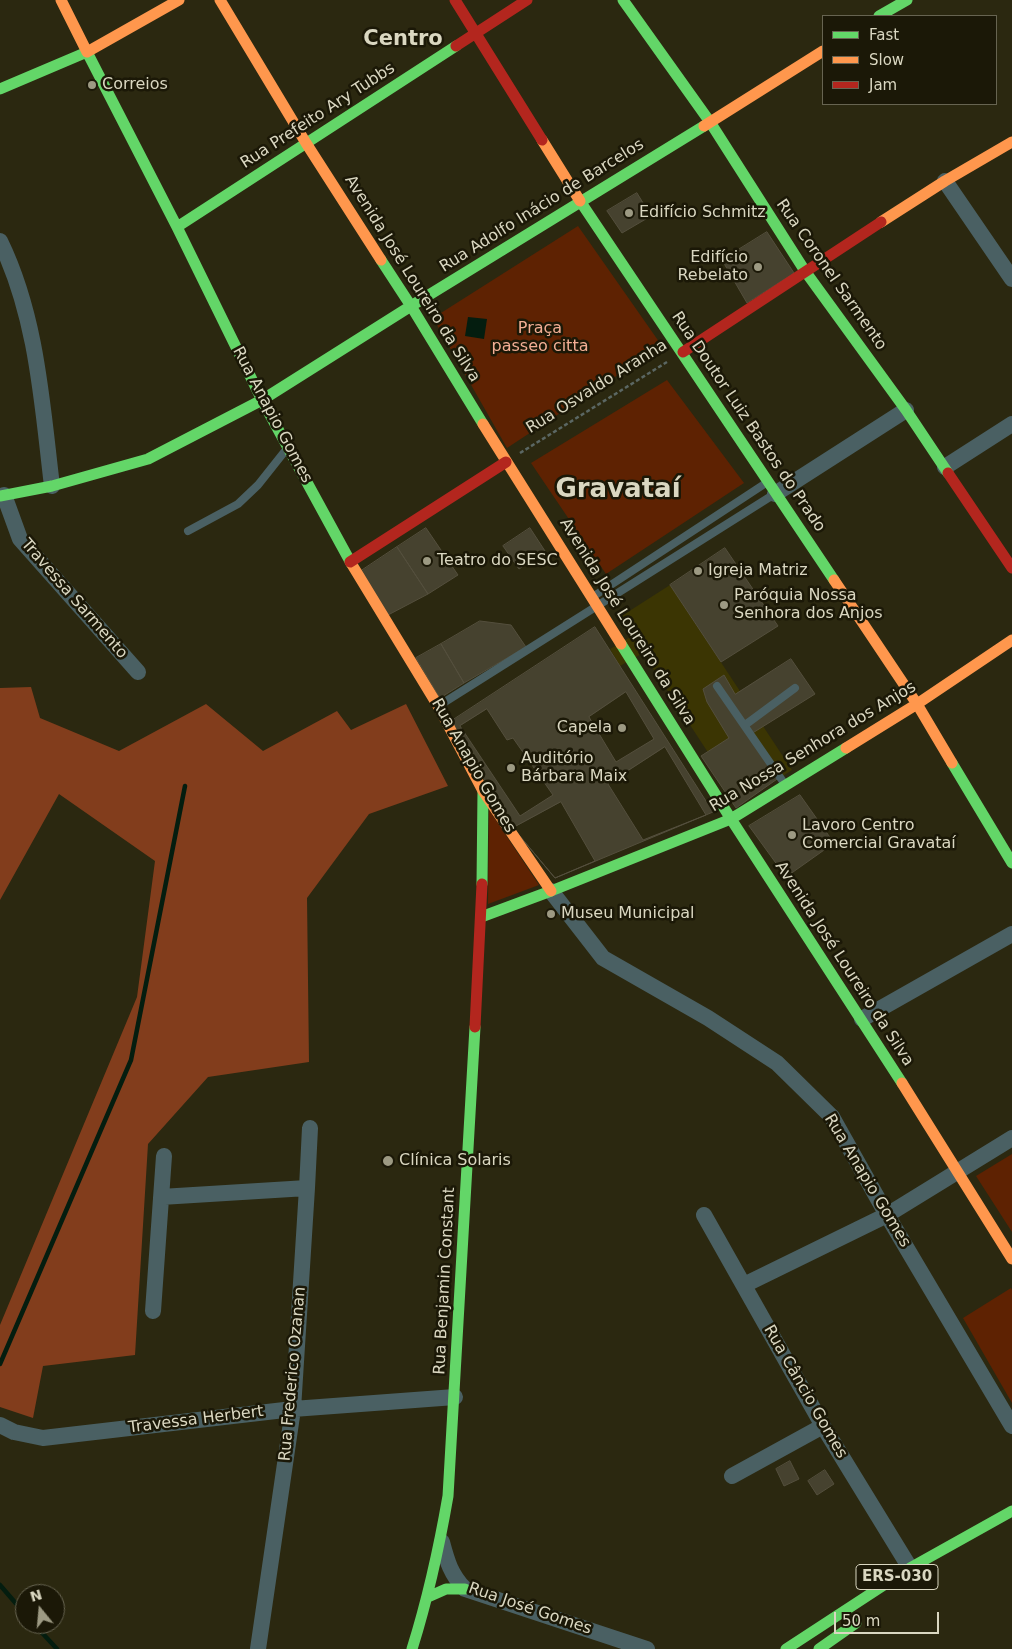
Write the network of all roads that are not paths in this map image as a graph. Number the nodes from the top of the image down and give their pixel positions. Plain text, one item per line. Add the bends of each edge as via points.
1 (61, 0) edge
2 (179, 0) edge
3 (220, 0) edge
4 (455, 0) edge
5 (527, 0) edge
6 (623, 0) edge
7 (907, 0) edge
8 (881, 15) edge
9 (476, 33) junction
10 (87, 52) junction
11 (822, 52) edge
12 (0, 90) edge
13 (710, 122) junction
14 (1012, 142) edge
15 (306, 143) junction
16 (945, 181) junction
17 (580, 201) junction
18 (177, 227) junction
19 (0, 241) edge
20 (806, 271) junction
21 (1012, 279) edge
22 (411, 306) junction
23 (683, 352) junction
24 (262, 400) junction
25 (906, 410) junction
26 (1012, 424) edge
27 (288, 448) junction
28 (506, 462) junction
29 (944, 467) junction
30 (52, 486) junction
31 (771, 488) junction
32 (2, 496) edge
33 (188, 531) dead end
34 (350, 562) junction
35 (1012, 568) edge
36 (596, 602) junction
37 (1012, 640) edge
38 (138, 672) dead end
39 (717, 686) dead end
40 (795, 688) dead end
41 (917, 704) junction
42 (438, 706) junction
43 (745, 726) junction
44 (785, 785) junction
45 (483, 791) junction
46 (731, 818) junction
47 (1012, 863) edge
48 (551, 891) junction
49 (482, 917) junction
50 (1012, 934) edge
51 (862, 1019) junction
52 (310, 1128) dead end
53 (1012, 1138) edge
54 (164, 1156) dead end
55 (957, 1173) junction
56 (308, 1188) junction
57 (161, 1197) junction
58 (704, 1215) dead end
59 (887, 1215) junction
60 (1012, 1259) edge
61 (744, 1285) junction
62 (153, 1311) dead end
63 (455, 1397) junction
64 (293, 1409) junction
65 (0, 1424) edge
66 (823, 1426) junction
67 (1012, 1426) edge
68 (732, 1476) dead end
69 (1012, 1511) edge
70 (441, 1539) junction
71 (910, 1568) junction
72 (465, 1589) junction
73 (428, 1597) junction
74 (870, 1614) dead end
75 (258, 1649) edge
76 (412, 1649) edge
77 (647, 1649) edge
78 (786, 1649) edge
79 (819, 1649) edge

1 - 10 main road, Rua Anapio Gomes
2 - 10 main road
3 - 15 main road, Avenida José Loureiro da Silva
4 - 9 main road, Rua Doutor Luiz Bastos do Prado
5 - 9 main road, Rua Prefeito Ary Tubbs
6 - 13 main road, Rua Coronel Sarmento
7 - 8 main road
9 - 15 main road, Rua Prefeito Ary Tubbs
9 - 17 main road, Rua Doutor Luiz Bastos do Prado
10 - 12 main road
10 - 18 main road, Rua Anapio Gomes
11 - 13 main road, Rua Adolfo Inácio de Barcelos
13 - 17 main road, Rua Adolfo Inácio de Barcelos
13 - 20 main road, Rua Coronel Sarmento
14 - 16 main road, Rua Osvaldo Aranha
15 - 18 main road, Rua Prefeito Ary Tubbs
15 - 22 main road, Avenida José Loureiro da Silva
16 - 20 main road, Rua Osvaldo Aranha
16 - 21 street
17 - 22 main road, Rua Adolfo Inácio de Barcelos
17 - 23 main road, Rua Doutor Luiz Bastos do Prado
18 - 24 main road, Rua Anapio Gomes
19 - 30 street via 26,312 38,371
20 - 23 main road, Rua Osvaldo Aranha
20 - 25 main road, Rua Coronel Sarmento
22 - 24 main road, Rua Adolfo Inácio de Barcelos
22 - 28 main road, Avenida José Loureiro da Silva
23 - 31 main road, Rua Doutor Luiz Bastos do Prado
24 - 27 main road, Rua Anapio Gomes
24 - 30 main road, Rua Adolfo Inácio de Barcelos via 148,459
25 - 29 main road, Rua Coronel Sarmento
25 - 31 street
26 - 29 street
27 - 33 lane via 238,504
27 - 34 main road, Rua Anapio Gomes
28 - 34 main road
28 - 36 main road, Avenida José Loureiro da Silva
29 - 35 main road, Rua Coronel Sarmento
30 - 32 main road, Rua Adolfo Inácio de Barcelos
31 - 36 lane
31 - 36 lane
31 - 41 main road, Rua Doutor Luiz Bastos do Prado
32 - 38 street, Travessa Sarmento via 20,539
34 - 42 main road, Rua Anapio Gomes
36 - 42 lane
36 - 46 main road, Avenida José Loureiro da Silva
37 - 41 main road, Rua Nossa Senhora dos Anjos
39 - 43 lane
40 - 43 lane
41 - 44 main road, Rua Nossa Senhora dos Anjos
41 - 47 main road, Rua Doutor Luiz Bastos do Prado
42 - 45 main road, Rua Anapio Gomes
43 - 44 lane
44 - 46 main road, Rua Nossa Senhora dos Anjos
45 - 48 main road, Rua Anapio Gomes
45 - 49 main road, Rua Benjamin Constant
46 - 48 main road, Rua Nossa Senhora dos Anjos
46 - 51 main road, Avenida José Loureiro da Silva
48 - 49 main road, Rua Nossa Senhora dos Anjos
48 - 59 street, Rua Anapio Gomes via 603,958 708,1018 777,1063 832,1117
49 - 63 main road, Rua Benjamin Constant
50 - 51 street
51 - 55 main road, Avenida José Loureiro da Silva
52 - 56 street, Rua Frederico Ozanan
53 - 55 street
54 - 57 street
55 - 59 street
55 - 60 main road, Avenida José Loureiro da Silva
56 - 57 street
56 - 64 street, Rua Frederico Ozanan
57 - 62 street
58 - 61 street, Rua Câncio Gomes
59 - 61 street
59 - 67 street, Rua Anapio Gomes
61 - 66 street, Rua Câncio Gomes
63 - 64 street, Travessa Herbert
63 - 70 main road, Rua Benjamin Constant via 448,1496
64 - 65 street, Travessa Herbert via 43,1438 14,1432
64 - 75 street, Rua Frederico Ozanan
66 - 68 street
66 - 71 street, Rua Câncio Gomes
69 - 71 main road, ERS-030
70 - 72 street, Rua José Gomes via 450,1571
70 - 73 main road, Rua Benjamin Constant
71 - 78 main road, ERS-030
72 - 73 main road via 446,1589
72 - 77 street, Rua José Gomes
73 - 76 main road, Rua Benjamin Constant
74 - 79 main road

